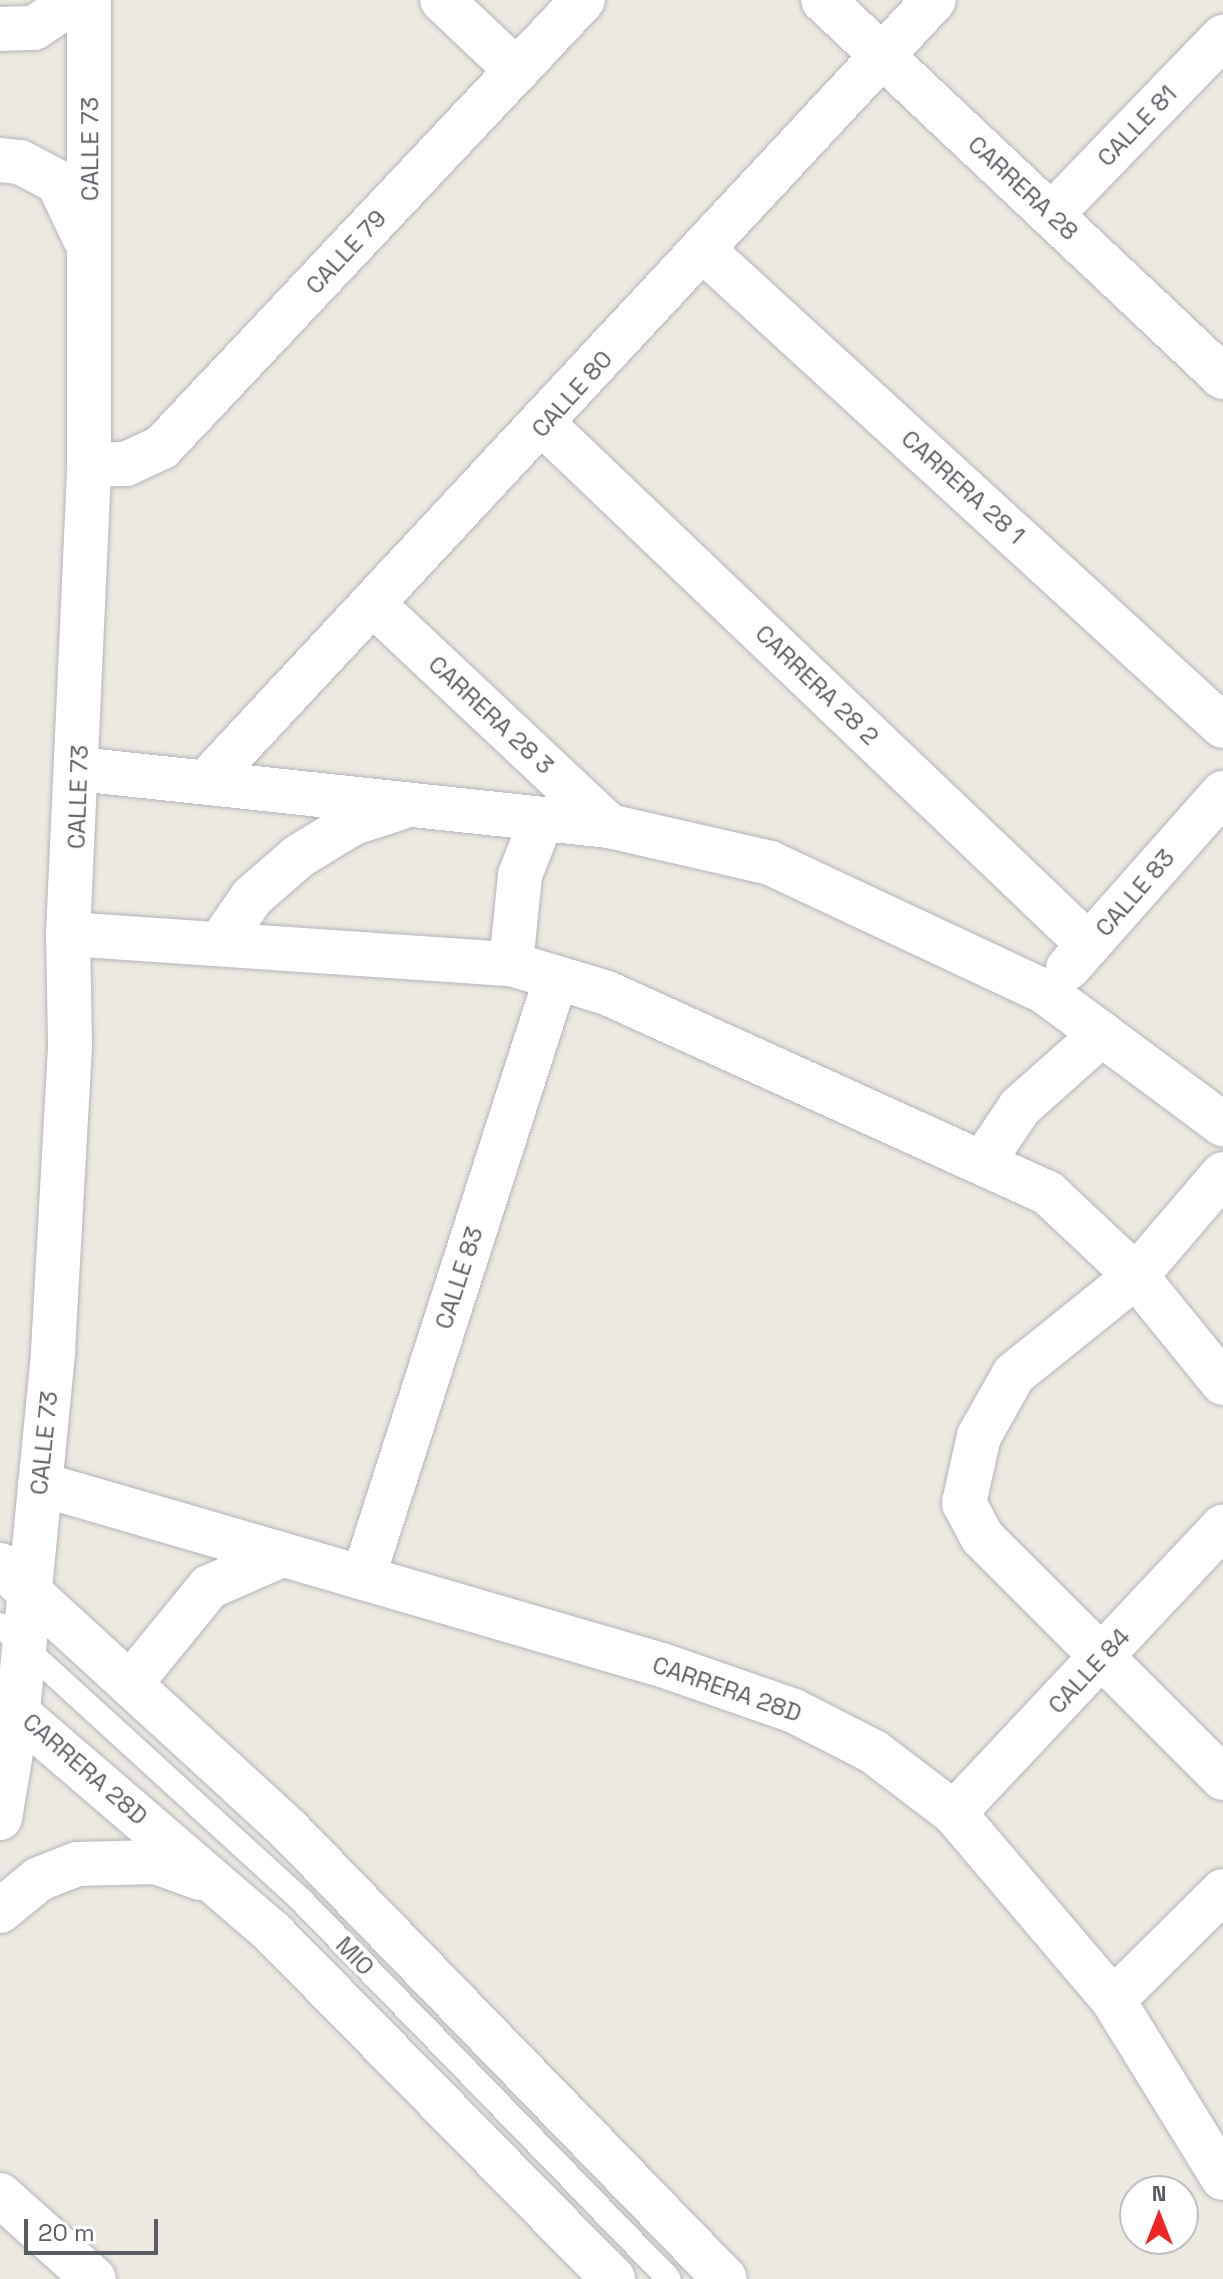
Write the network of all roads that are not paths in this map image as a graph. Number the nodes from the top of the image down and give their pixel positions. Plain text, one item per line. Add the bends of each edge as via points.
1 (76, 0) edge
2 (89, 0) edge
3 (442, 0) edge
4 (583, 0) edge
5 (823, 0) edge
6 (934, 0) edge
7 (0, 29) edge
8 (1223, 37) edge
9 (881, 55) junction
10 (517, 71) junction
11 (0, 160) edge
12 (1051, 215) junction
13 (702, 249) junction
14 (91, 267) junction
15 (1223, 377) edge
16 (544, 425) junction
17 (89, 465) junction
18 (374, 605) junction
19 (1223, 726) edge
20 (78, 769) junction
21 (206, 782) junction
22 (1223, 793) edge
23 (409, 805) junction
24 (542, 819) junction
25 (609, 826) junction
26 (68, 934) junction
27 (223, 939) junction
28 (1089, 945) junction
29 (511, 964) junction
30 (556, 978) junction
31 (1045, 992) junction
32 (1102, 1034) junction
33 (1223, 1124) edge
34 (983, 1162) junction
35 (1223, 1174) edge
36 (1136, 1276) junction
37 (1223, 1383) edge
38 (40, 1484) junction
39 (1223, 1527) edge
40 (282, 1555) junction
41 (15, 1578) edge
42 (363, 1578) junction
43 (8, 1637) edge
44 (1102, 1659) junction
45 (130, 1684) junction
46 (9, 1704) edge
47 (1223, 1778) edge
48 (954, 1813) junction
49 (0, 1818) edge
50 (1223, 1891) edge
51 (228, 1897) junction
52 (0, 1911) edge
53 (1113, 2000) junction
54 (1223, 2178) edge
55 (0, 2195) edge
56 (94, 2279) edge
57 (613, 2279) edge
58 (669, 2279) edge
59 (725, 2279) edge

1 - 7 street via 34,28
2 - 14 street, CALLE 73
3 - 10 street
4 - 10 street, CALLE 79
5 - 9 street, CARRERA 28
6 - 9 street, CALLE 80
8 - 12 street, CALLE 81
9 - 12 street, CARRERA 28
9 - 13 street, CALLE 80
10 - 17 street, CALLE 79 via 162,447 126,464
11 - 14 street via 20,162 58,182 81,220
12 - 15 street, CARRERA 28
13 - 16 street, CALLE 80
13 - 19 street, CARRERA 28 1
14 - 17 street, CALLE 73
16 - 18 street, CALLE 80
16 - 28 street, CARRERA 28 2
17 - 20 street, CALLE 73
18 - 21 street, CALLE 80
18 - 25 street, CARRERA 28 3
20 - 21 street
20 - 26 street, CALLE 73
21 - 23 street
22 - 28 street, CALLE 83
23 - 24 street
23 - 27 street via 353,823 299,856 252,897
24 - 25 street
24 - 29 street via 520,875
25 - 31 street via 770,863
26 - 27 street
26 - 38 street, CALLE 73 via 70,1046
27 - 29 street
28 - 31 street, CALLE 83
29 - 30 street
30 - 34 street via 607,993
30 - 42 street, CALLE 83
31 - 32 street
32 - 33 street
32 - 34 street via 1020,1107
34 - 36 street via 1068,1207
35 - 36 street
36 - 37 street
36 - 44 street via 1014,1374 979,1436 965,1491 969,1520 982,1537
38 - 40 street, CARRERA 28D
38 - 41 street, CALLE 73
39 - 44 street, CALLE 84
40 - 42 street, CARRERA 28D
40 - 45 street via 209,1587
41 - 43 street
41 - 45 street
42 - 48 street, CARRERA 28D via 794,1711 874,1752
43 - 46 street
43 - 58 lane, MIO via 303,1902
44 - 47 street
44 - 48 street, CALLE 84
45 - 59 street via 300,1841
46 - 49 street
46 - 51 street, CARRERA 28D
48 - 53 street, CARRERA 28D
50 - 53 street
51 - 52 street via 194,1874 117,1858 39,1879
51 - 57 street, CARRERA 28D via 272,1932
53 - 54 street, CARRERA 28D
55 - 56 street

